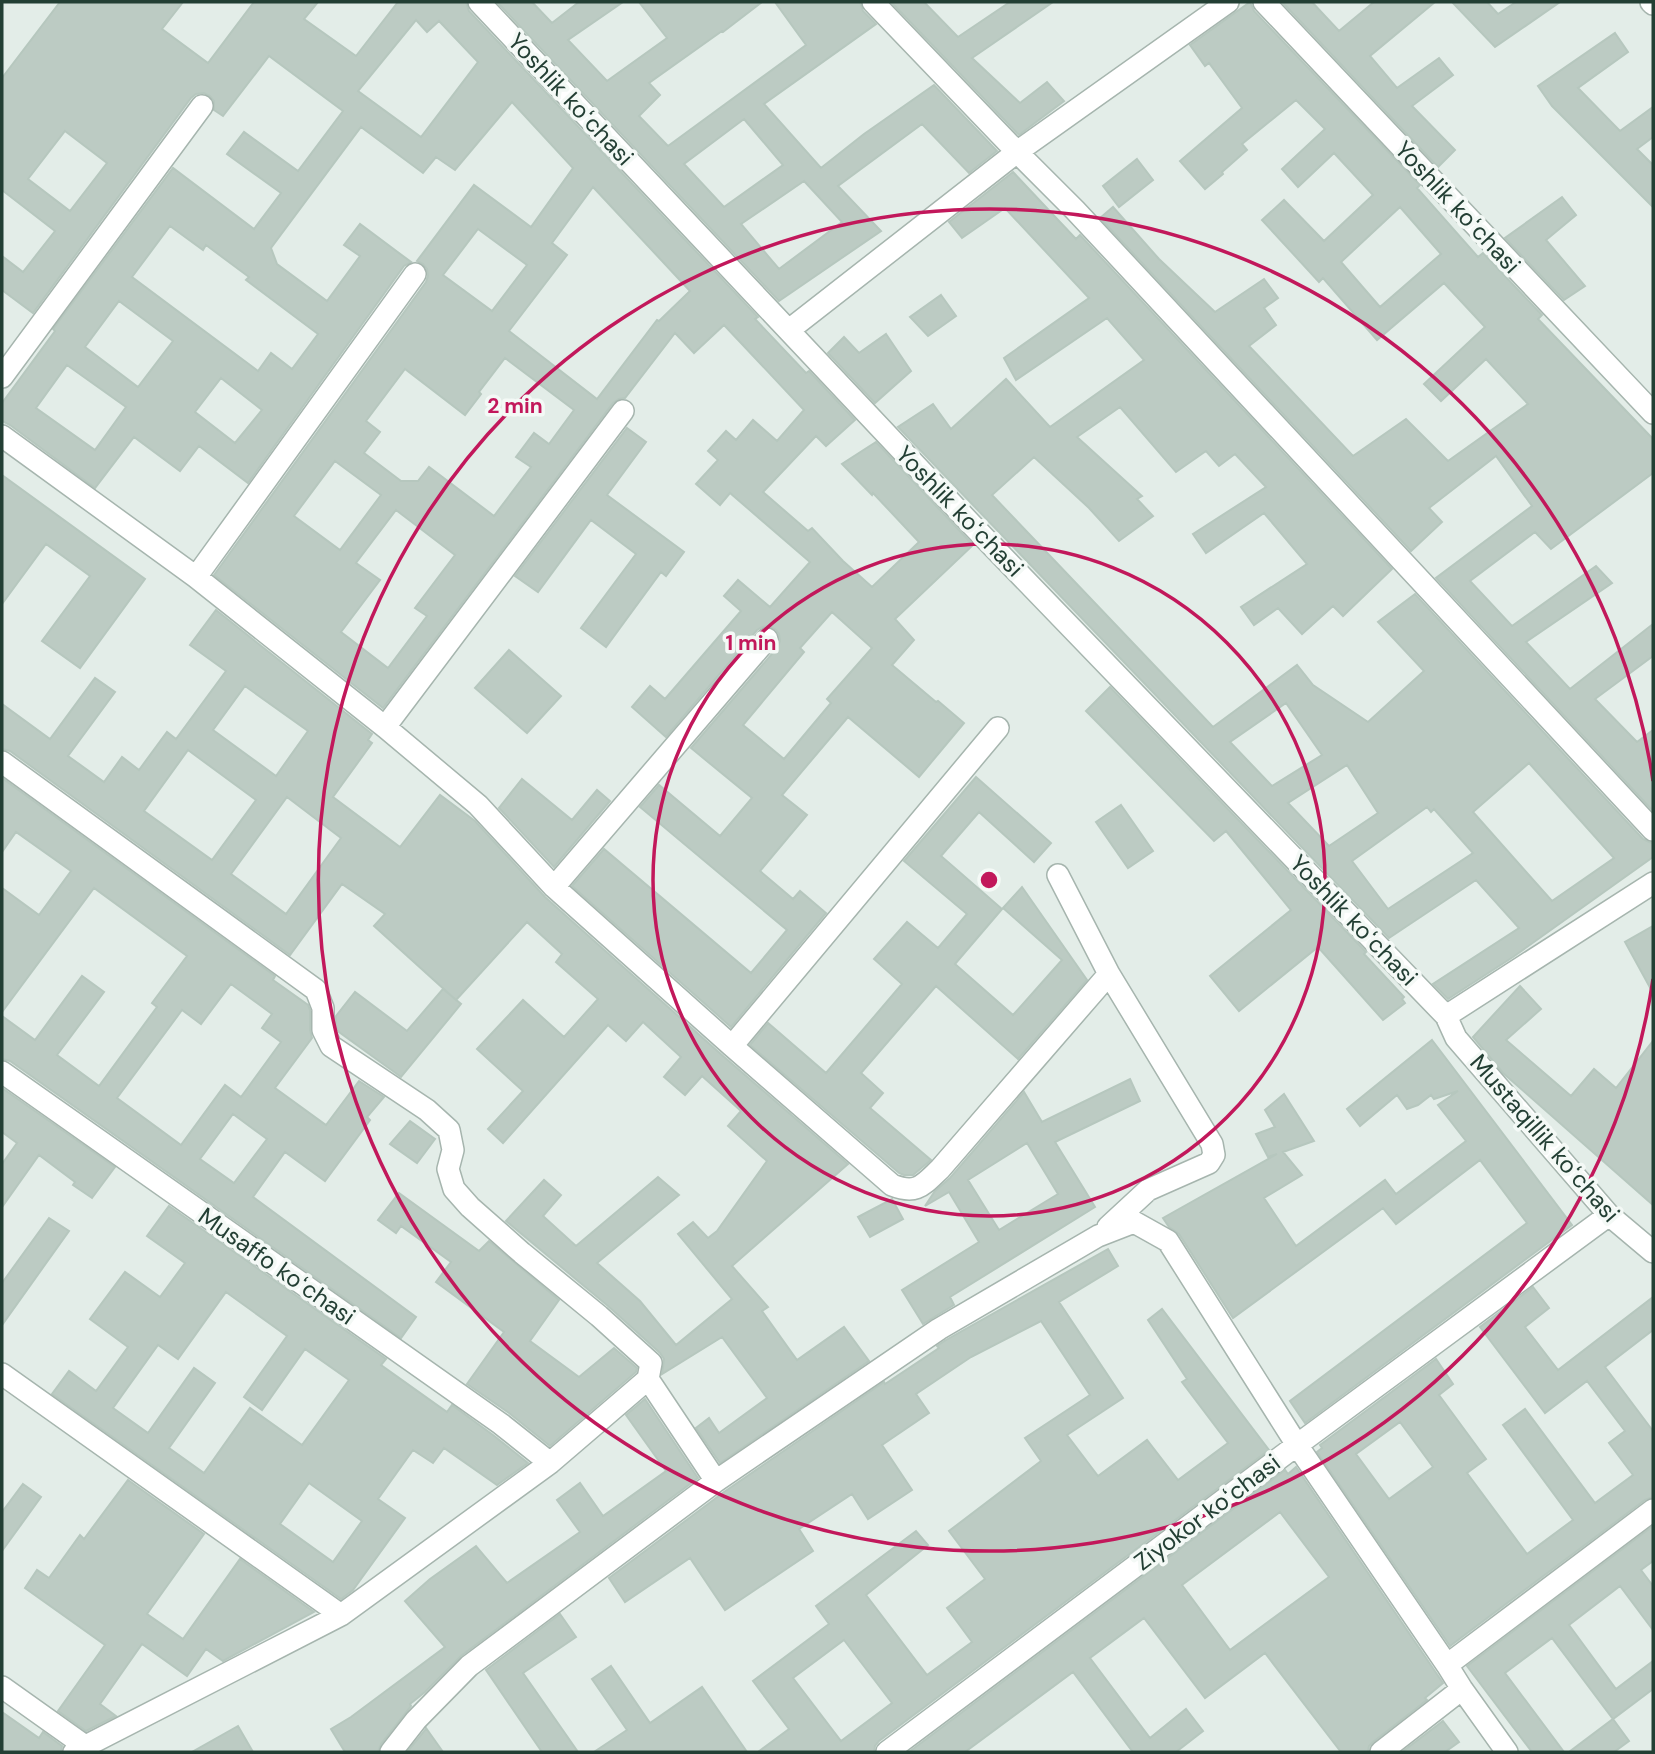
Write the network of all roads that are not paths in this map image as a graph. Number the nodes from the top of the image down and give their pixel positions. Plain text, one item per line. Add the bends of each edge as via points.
1 (480, 2) edge
2 (873, 2) edge
3 (1228, 2) edge
4 (1264, 2) edge
5 (202, 106) dead end
6 (1017, 152) junction
7 (415, 274) dead end
8 (789, 330) junction
9 (2, 377) edge
10 (623, 411) dead end
11 (1653, 413) edge
12 (2, 436) edge
13 (195, 577) junction
14 (767, 639) dead end
15 (385, 727) junction
16 (998, 729) dead end
17 (2, 762) edge
18 (1653, 830) edge
19 (1058, 874) dead end
20 (1653, 883) edge
21 (554, 887) junction
22 (1109, 974) junction
23 (1446, 1016) junction
24 (732, 1046) junction
25 (2, 1072) edge
26 (1609, 1215) junction
27 (1098, 1236) junction
28 (1653, 1252) edge
29 (2, 1374) edge
30 (648, 1379) junction
31 (1297, 1445) junction
32 (550, 1463) junction
33 (716, 1481) junction
34 (1653, 1510) edge
35 (341, 1615) junction
36 (1447, 1665) junction
37 (2, 1687) edge
38 (1462, 1689) junction
39 (79, 1749) edge
40 (398, 1749) edge
41 (887, 1752) edge
42 (1381, 1752) edge
43 (1507, 1752) edge

1 - 8 street, Yoshlik koʻchasi
2 - 6 street
3 - 6 street
4 - 11 street, Yoshlik koʻchasi
5 - 9 street
6 - 8 street
6 - 18 street
7 - 13 street
8 - 23 street, Yoshlik koʻchasi
10 - 15 street
12 - 13 street
13 - 15 street
14 - 21 street
15 - 21 street via 478,805
16 - 24 street
17 - 30 street via 316,990 323,1008 323,1030 331,1046 427,1110 449,1130 453,1150 448,1169 454,1189 651,1363
19 - 22 street
20 - 23 street
21 - 24 street
22 - 24 street via 940,1169 922,1186 905,1190 892,1185
22 - 27 street via 1214,1154 1209,1163 1148,1190
23 - 26 street, Mustaqillik koʻchasi via 1456,1038
25 - 32 street, Musaffo koʻchasi
26 - 28 street, Mustaqillik koʻchasi
26 - 31 street
27 - 31 street via 1135,1222 1168,1241
27 - 33 street via 939,1329
29 - 35 street
30 - 32 street
30 - 33 street
31 - 36 street, Ziyokor koʻchasi
31 - 41 street, Ziyokor koʻchasi
32 - 35 street
33 - 40 street via 469,1666 416,1720
34 - 36 street
35 - 39 street
36 - 38 street, Ziyokor koʻchasi
37 - 39 street
38 - 42 street
38 - 43 street, Ziyokor koʻchasi

